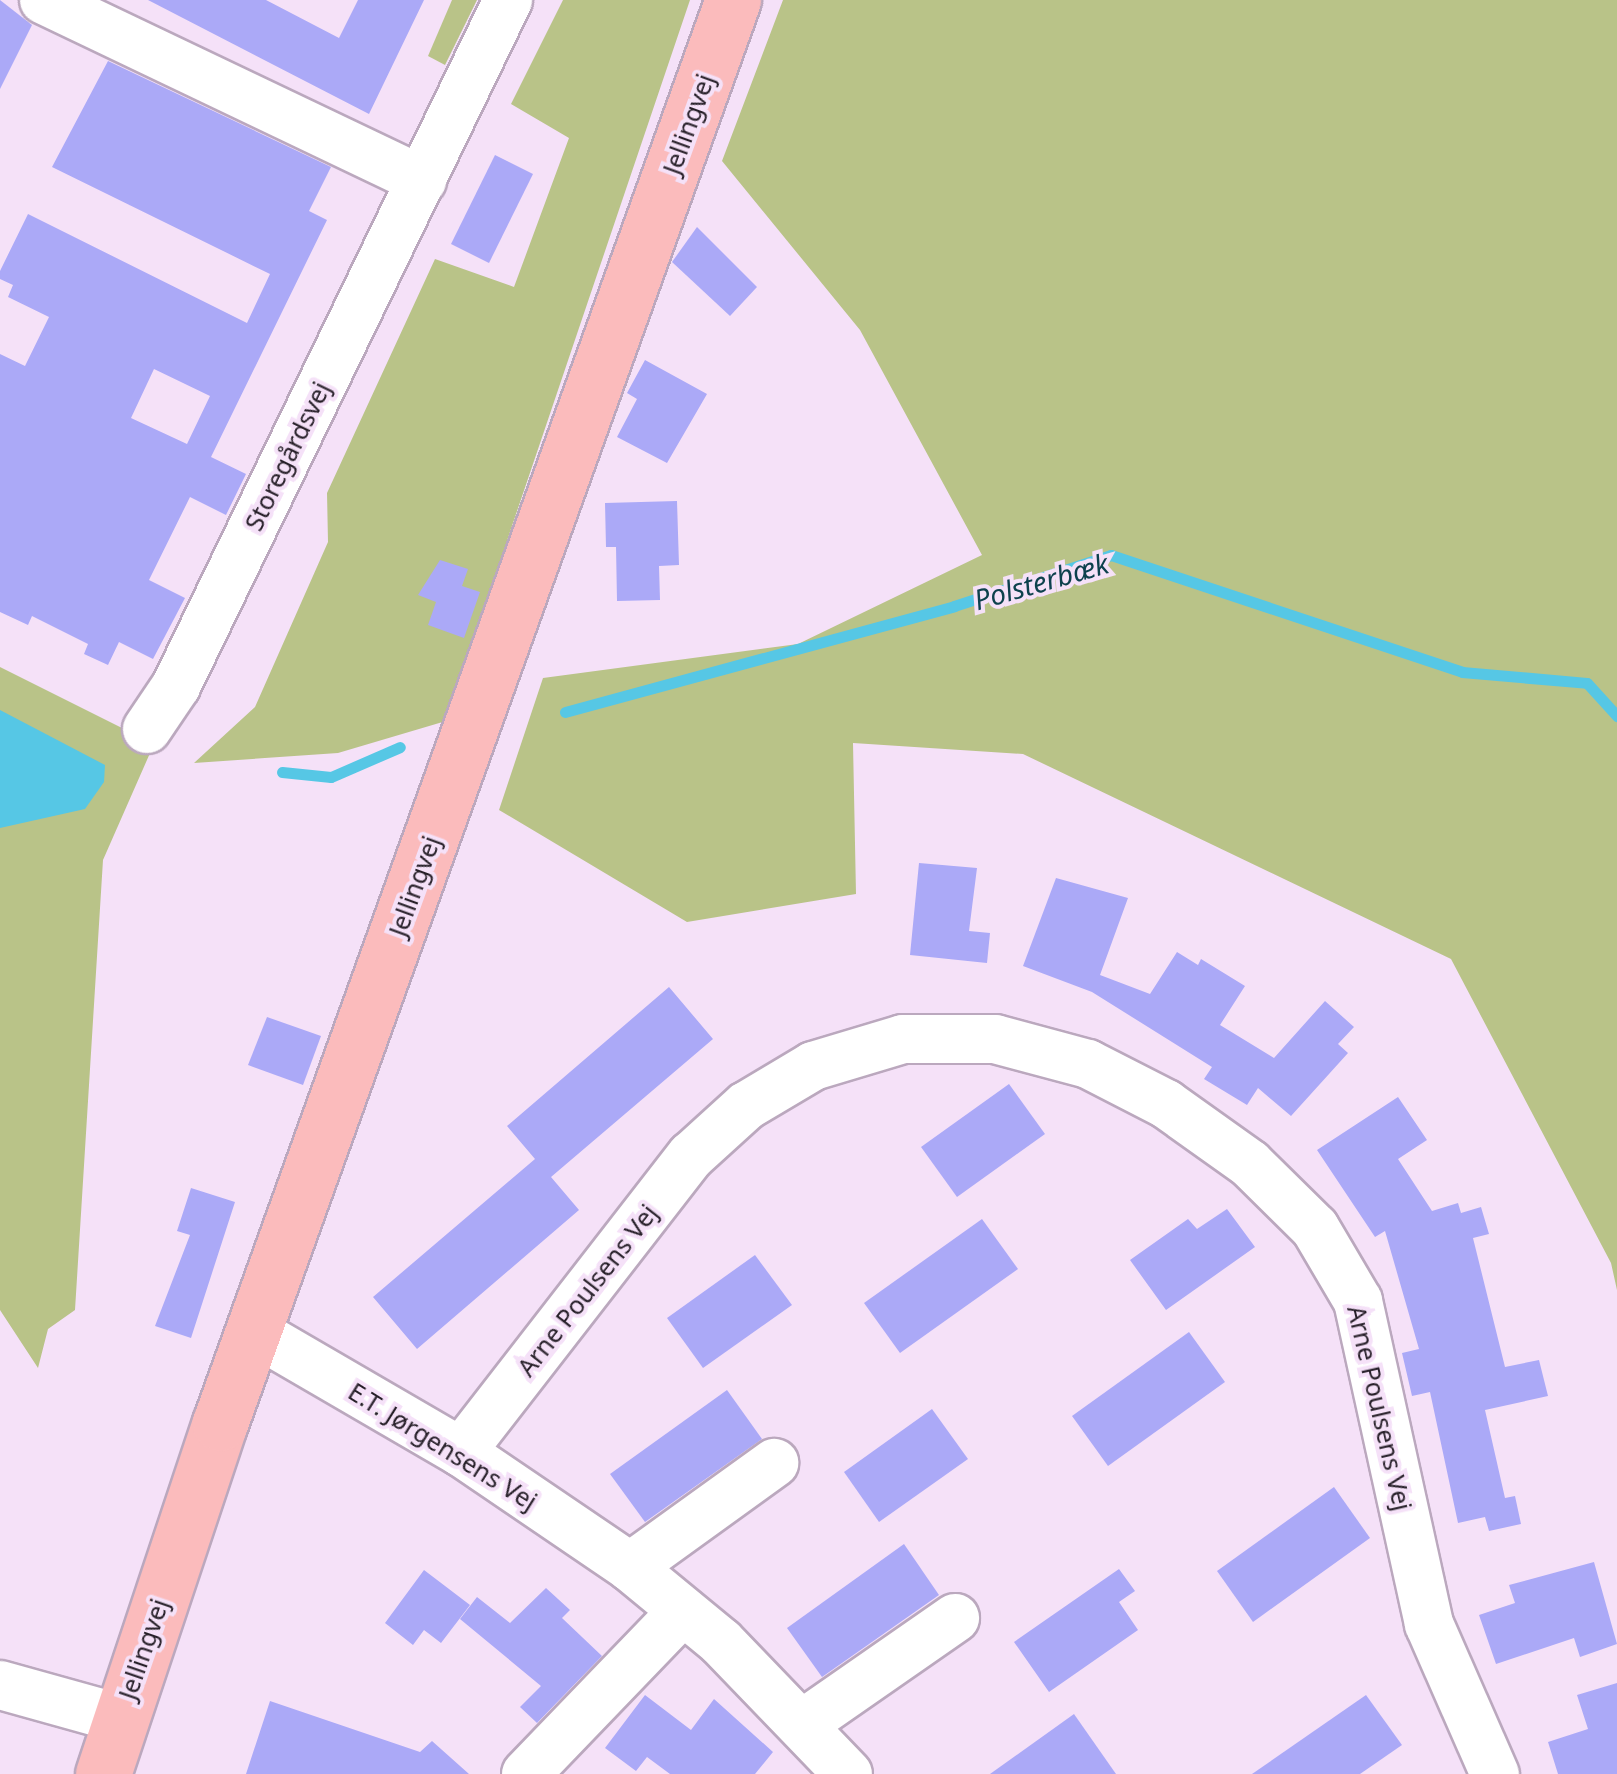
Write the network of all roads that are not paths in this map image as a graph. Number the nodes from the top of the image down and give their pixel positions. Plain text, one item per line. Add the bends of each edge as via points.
1 (44, 0) edge
2 (508, 0) edge
3 (733, 0) edge
4 (422, 180) junction
5 (147, 729) dead end
6 (253, 1331) junction
7 (460, 1452) junction
8 (774, 1463) dead end
9 (630, 1567) junction
10 (683, 1611) junction
11 (955, 1618) dead end
12 (0, 1685) edge
13 (119, 1718) junction
14 (804, 1723) junction
15 (102, 1774) edge
16 (526, 1774) edge
17 (848, 1774) edge
18 (1495, 1774) edge

1 - 4 street
2 - 4 street, Storegårdsvej
3 - 6 main road, Jellingvej
4 - 5 street, Storegårdsvej via 176,686
6 - 7 street, E.T. Jørgensens Vej
6 - 13 main road, Jellingvej
7 - 9 street, E.T. Jørgensens Vej
7 - 18 street, Arne Poulsens Vej via 691,1156 746,1106 813,1066 903,1039 995,1039 1088,1064 1166,1104 1250,1164 1315,1228 1358,1301 1429,1624
8 - 9 street
9 - 10 street, E.T. Jørgensens Vej
10 - 14 street, E.T. Jørgensens Vej
10 - 16 street
11 - 14 street
12 - 13 street
13 - 15 main road, Jellingvej
14 - 17 street, E.T. Jørgensens Vej

